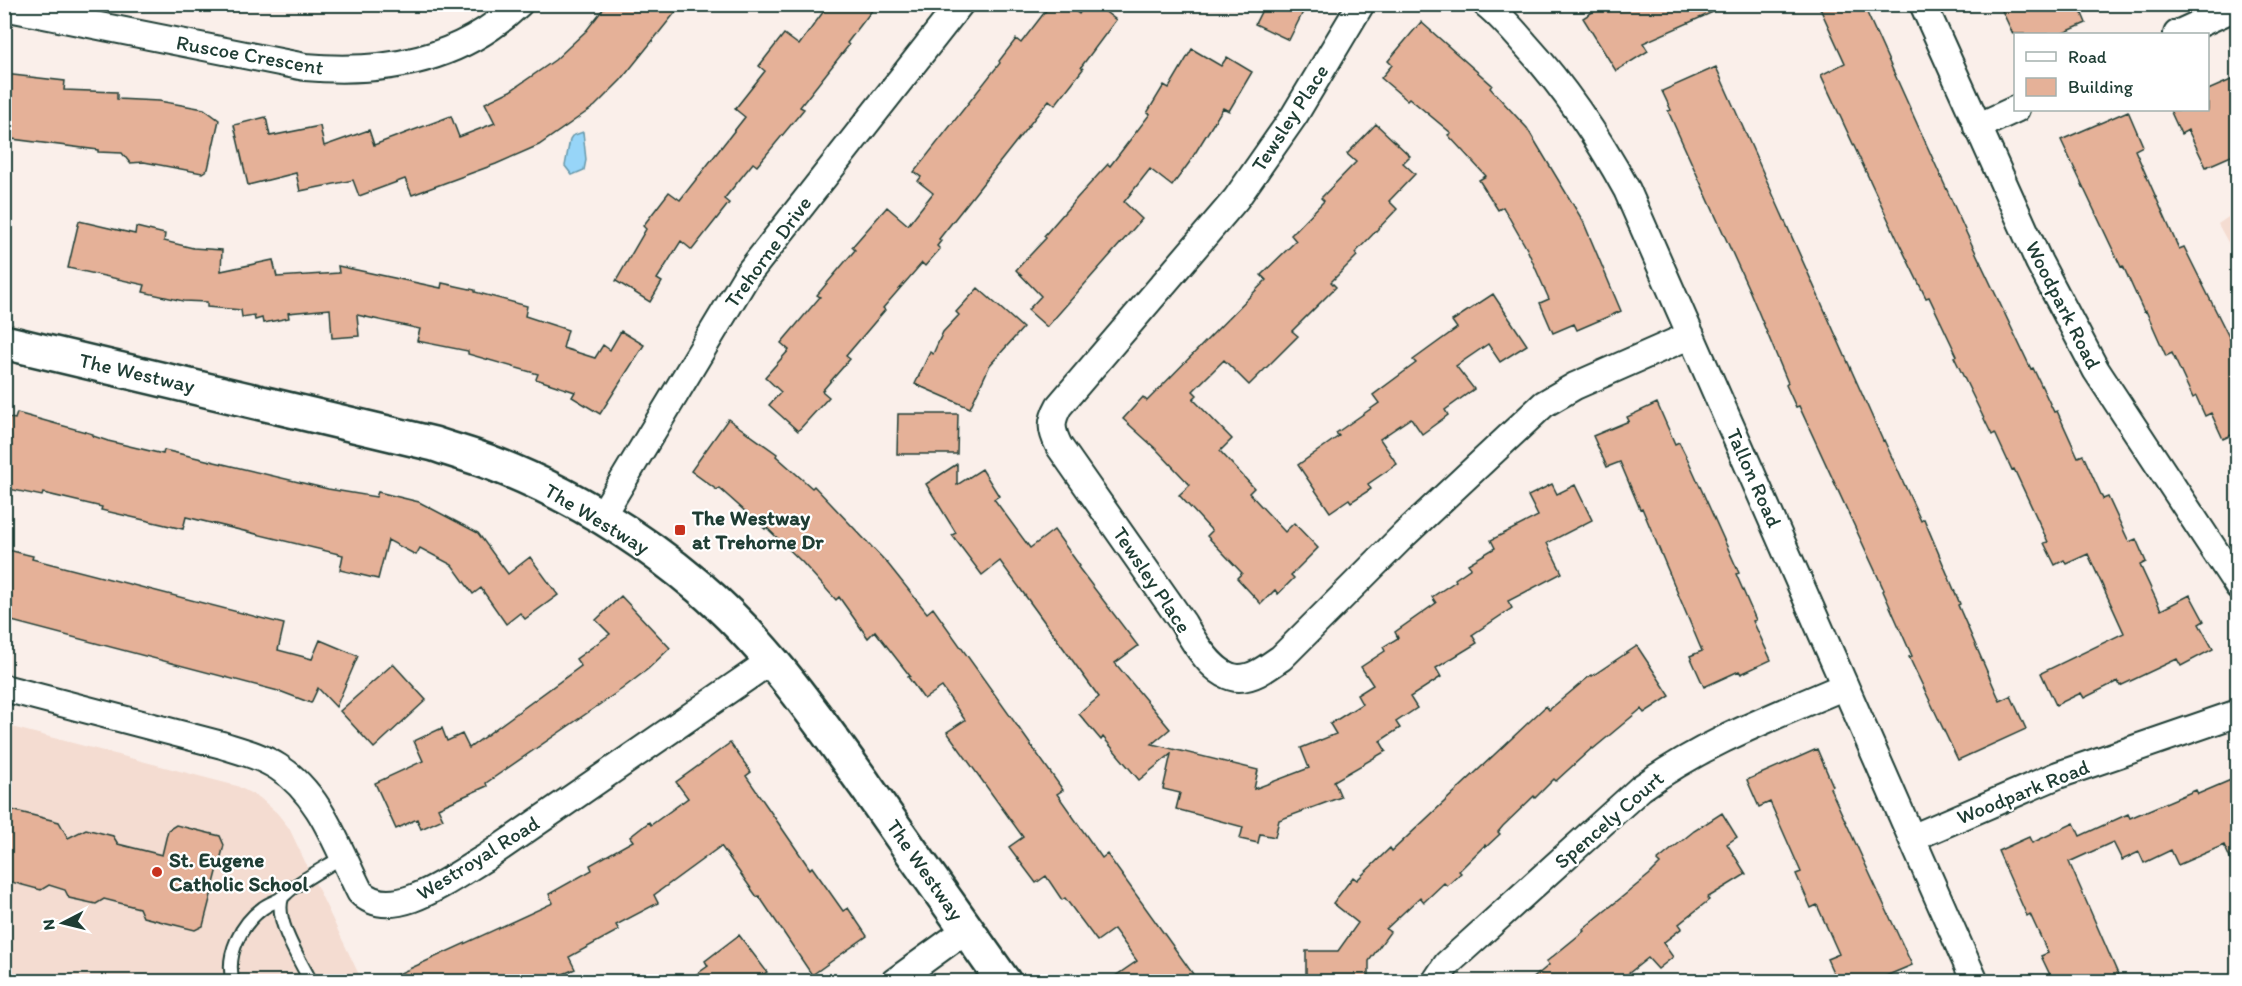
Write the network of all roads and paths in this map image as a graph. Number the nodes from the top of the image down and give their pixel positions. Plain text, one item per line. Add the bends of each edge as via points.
1 (519, 4) edge
2 (960, 4) edge
3 (1361, 4) edge
4 (1923, 4) edge
5 (2238, 6) edge
6 (4, 7) edge
7 (1495, 7) edge
8 (2179, 33) edge
9 (2014, 110) edge
10 (1977, 127) junction
11 (1691, 335) junction
12 (4, 342) edge
13 (602, 517) junction
14 (2238, 586) edge
15 (772, 660) junction
16 (1845, 686) junction
17 (4, 688) edge
18 (2238, 713) edge
19 (1912, 838) junction
20 (342, 857) junction
21 (282, 898) junction
22 (967, 930) junction
23 (233, 981) edge
24 (311, 981) edge
25 (894, 981) edge
26 (1004, 981) edge
27 (1435, 981) edge
28 (1974, 981) edge

1 - 6 street, Ruscoe Crescent via 488,29 419,60 382,68 340,70 305,67
2 - 13 street, Trehorne Drive via 747,275
3 - 11 street, Tewsley Place via 1294,116 1236,199 1053,417 1052,433 1059,446 1213,666 1227,676 1239,678 1261,672 1281,658 1544,404 1575,386
4 - 10 street, Woodpark Road
5 - 8 street
7 - 11 street, Tallon Road via 1575,104 1601,143 1627,190
9 - 10 street
10 - 14 street, Woodpark Road via 2038,262 2096,369
11 - 16 street, Tallon Road
12 - 13 main road, The Westway via 434,444 494,464
13 - 15 main road, The Westway via 699,587
15 - 20 street, Westroyal Road via 485,858 408,900 383,904 366,899
15 - 22 main road, The Westway
16 - 19 street, Tallon Road
16 - 27 street, Spencely Court via 1708,745 1641,788 1447,964
17 - 20 street, Westroyal Road via 222,745 277,767 291,777 317,808
18 - 19 street, Woodpark Road via 2058,775
19 - 28 street, Tallon Road
20 - 21 lane
21 - 23 lane via 250,920 236,943 230,965
21 - 24 lane via 282,922
22 - 25 street
22 - 26 main road, The Westway

